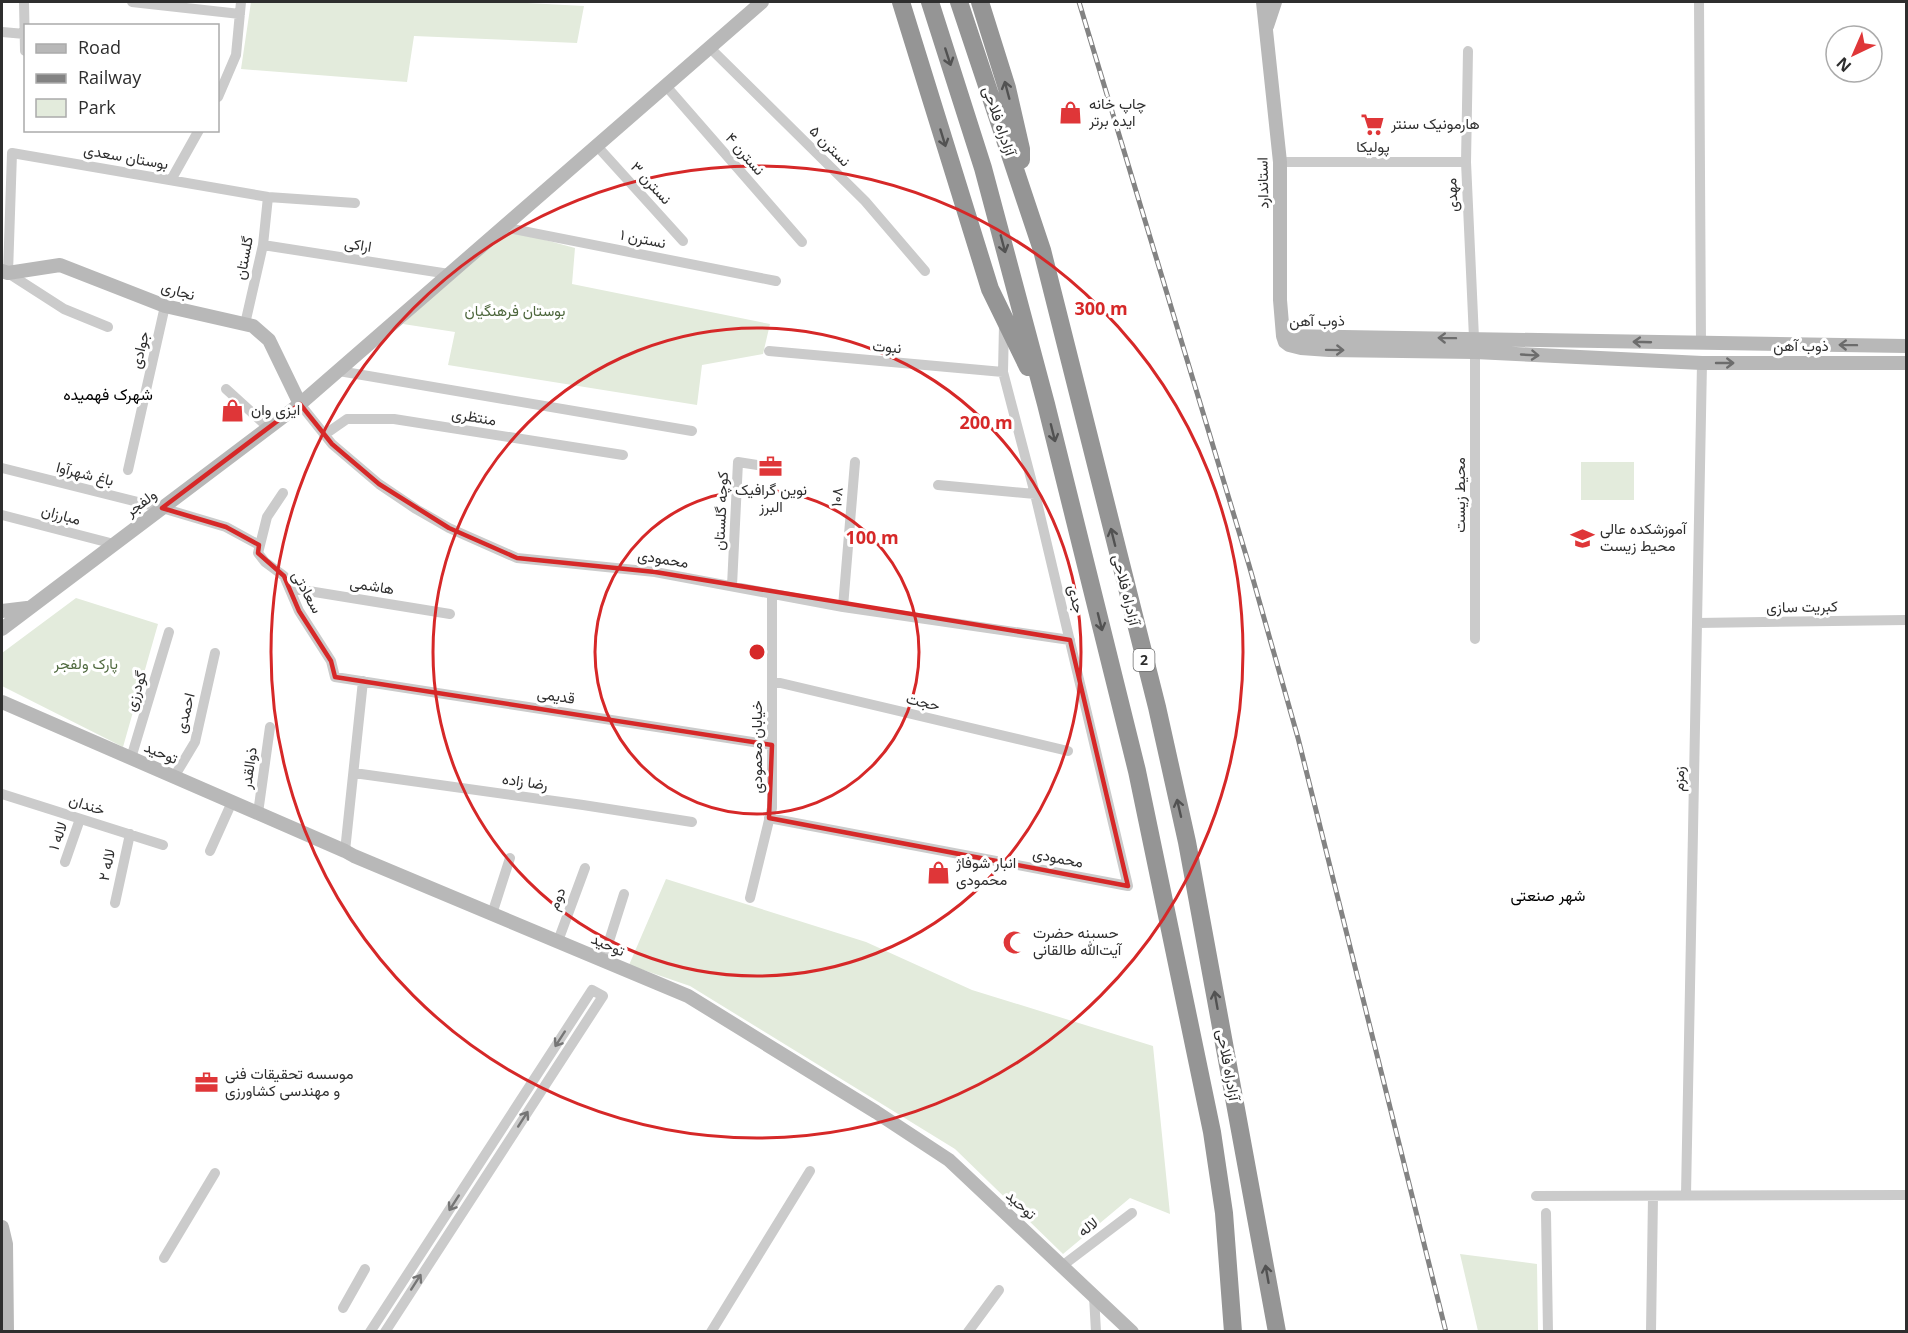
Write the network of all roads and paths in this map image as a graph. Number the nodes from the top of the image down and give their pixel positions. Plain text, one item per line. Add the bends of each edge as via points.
1 (24, 2) edge
2 (132, 2) edge
3 (241, 2) edge
4 (762, 2) edge
5 (901, 2) edge
6 (930, 2) edge
7 (959, 2) edge
8 (980, 2) edge
9 (1263, 2) edge
10 (1275, 2) edge
11 (1699, 2) edge
12 (240, 14) junction
13 (25, 24) edge
14 (1265, 30) junction
15 (2, 32) edge
16 (24, 34) edge
17 (710, 48) junction
18 (1468, 51) dead end
19 (222, 76) edge
20 (666, 86) junction
21 (219, 92) edge
22 (198, 132) edge
23 (597, 146) junction
24 (1280, 162) junction
25 (1466, 162) junction
26 (171, 180) junction
27 (1022, 189) junction
28 (268, 197) junction
29 (355, 203) dead end
30 (503, 227) junction
31 (683, 241) dead end
32 (802, 242) dead end
33 (263, 245) junction
34 (925, 271) dead end
35 (5, 272) edge
36 (449, 274) junction
37 (777, 281) dead end
38 (165, 306) junction
39 (1004, 318) junction
40 (245, 324) junction
41 (108, 327) dead end
42 (1282, 336) joint
43 (1701, 344) junction
44 (1474, 345) junction
45 (1906, 346) edge
46 (769, 351) dead end
47 (1702, 363) junction
48 (1906, 363) edge
49 (339, 371) junction
50 (1003, 372) junction
51 (226, 389) dead end
52 (300, 404) junction
53 (1046, 404) junction
54 (269, 428) junction
55 (692, 431) dead end
56 (324, 435) junction
57 (623, 455) dead end
58 (855, 462) dead end
59 (764, 466) dead end
60 (2, 468) edge
61 (128, 470) dead end
62 (938, 485) dead end
63 (283, 493) dead end
64 (1035, 494) junction
65 (162, 508) junction
66 (2, 515) edge
67 (114, 544) junction
68 (259, 545) junction
69 (732, 586) junction
70 (290, 588) junction
71 (772, 594) junction
72 (843, 607) junction
73 (30, 608) junction
74 (2, 611) edge
75 (450, 614) dead end
76 (1906, 620) edge
77 (1697, 623) junction
78 (2, 629) edge
79 (169, 632) dead end
80 (1475, 639) dead end
81 (1071, 640) junction
82 (215, 653) dead end
83 (335, 677) joint
84 (363, 681) junction
85 (772, 681) junction
86 (2, 702) edge
87 (270, 726) dead end
88 (772, 745) junction
89 (1068, 751) dead end
90 (131, 758) junction
91 (354, 773) junction
92 (174, 777) junction
93 (2, 794) edge
94 (232, 802) junction
95 (258, 813) junction
96 (769, 818) junction
97 (80, 819) junction
98 (692, 822) dead end
99 (130, 834) junction
100 (163, 845) dead end
101 (210, 851) dead end
102 (345, 851) junction
103 (510, 858) dead end
104 (65, 862) dead end
105 (585, 868) dead end
106 (1128, 886) joint
107 (624, 894) dead end
108 (750, 898) dead end
109 (115, 903) dead end
110 (492, 914) junction
111 (558, 941) junction
112 (603, 960) junction
113 (810, 1171) dead end
114 (215, 1173) dead end
115 (1906, 1195) edge
116 (1536, 1196) dead end
117 (1653, 1196) junction
118 (1686, 1196) junction
119 (1132, 1213) dead end
120 (1546, 1213) dead end
121 (2, 1227) edge
122 (164, 1258) dead end
123 (1062, 1266) junction
124 (365, 1269) dead end
125 (999, 1290) dead end
126 (1094, 1296) junction
127 (343, 1308) dead end
128 (7, 1332) edge
129 (370, 1332) edge
130 (385, 1332) edge
131 (711, 1332) edge
132 (968, 1332) edge
133 (1096, 1332) edge
134 (1132, 1332) edge
135 (1233, 1332) edge
136 (1277, 1332) edge
137 (1548, 1332) edge
138 (1651, 1332) edge

1 - 13 street
2 - 12 street
3 - 12 street
4 - 17 street, ولفجر
5 -> 39 highway via 990,289
6 -> 53 highway, آزادراه فلاحی / 2 via 983,168
7 - 27 highway, آزادراه فلاحی / 2
27 -> 8 highway via 1021,149
9 - 14 street, استاندارد
10 - 14 street, استاندارد
11 - 43 street
12 - 19 street via 236,55
14 - 24 street, استاندارد
15 - 16 street
17 - 20 street, ولفجر
17 - 34 street, نسترن ۵ via 865,201
18 - 25 street, مهدی
19 - 21 street
20 - 23 street, ولفجر
20 - 32 street, نسترن ۴
22 - 26 street
23 - 30 street, ولفجر
23 - 31 street, نسترن ۳
24 - 25 street, پولیکا
24 - 42 street, استاندارد
25 - 44 street, مهدی
26 - 28 street, بوستان سعدی
26 - 35 street, بوستان سعدی via 12,153
136 -> 27 highway, آزادراه فلاحی / 2 via 1187,842 1157,706 1042,250
28 - 29 street, بوستان سعدی
28 - 33 street, گلستان
30 - 36 street, ولفجر
30 - 37 street, نسترن ۱
33 - 36 street, اراکی
33 - 40 street, گلستان
35 - 38 street, نجاری via 60,265
35 - 41 street via 64,309
36 - 49 street, ولفجر
38 - 40 street, نجاری
38 - 61 street, جوادی
39 - 50 street, جدی
39 - 53 highway
40 - 52 street, نجاری via 268,340
42 - 44 street, ذوب آهن
43 -> 44 street, ذوب آهن
45 -> 43 street, ذوب آهن
44 -> 47 street, ذوب آهن
44 - 80 street, محیط زیست
46 - 50 street, نبوت
47 -> 48 street, ذوب آهن
47 - 77 street, زمزم
49 - 52 street, ولفجر
49 - 55 street
50 - 64 street, جدی
51 - 54 street
52 - 54 street, ولفجر
52 - 56 street, محمودی
53 -> 135 highway, آزادراه فلاحی / 2 via 1137,771 1212,1132 1224,1213
54 - 65 street, ولفجر
56 - 57 street, منتظری via 347,418 393,420
56 - 69 street, محمودی via 379,484 416,509 517,558 655,572
58 - 72 street, ۱۰۸
59 - 69 street, کوچه گلستان via 738,462
60 - 65 street, باغ شهرآوا
62 - 64 street
63 - 68 street via 267,517
64 - 81 street, جدی
65 - 67 street, ولفجر
65 - 68 street, باغ شهرآوا via 226,527
66 - 67 street, مبارزان
67 - 73 street, ولفجر
68 - 70 street, سعادتی via 258,554 284,576
69 - 71 street, محمودی
70 - 75 street, هاشمی
70 - 83 street, سعادتی via 299,611 331,661
71 - 72 street, محمودی
71 - 85 street, خیابان محمودی
72 - 81 street, محمودی
73 - 74 street
73 - 78 street, ولفجر
76 - 77 street, کبریت سازی
77 - 118 street, زمزم
79 - 90 street, گودرزی
81 - 106 street, جدی
82 - 92 street, احمدی via 195,742
83 - 84 street, قدیمی
84 - 88 street, قدیمی
84 - 91 street
85 - 88 street, خیابان محمودی
85 - 89 street, حجت
86 - 90 street, توحید
87 - 95 street, ذوالقدر
88 - 96 street, خیابان محمودی
90 - 92 street, توحید
91 - 98 street, رضا زاده
91 - 102 street
92 - 94 street, توحید
93 - 97 street, خندان
94 - 95 street, توحید
94 - 101 street
95 - 102 street, توحید
96 - 106 street, محمودی
96 - 108 street, خیابان محمودی
97 - 99 street, خندان
97 - 104 street, لاله ۱
99 - 100 street, خندان
99 - 109 street, لاله ۲
102 - 110 street, توحید
103 - 110 street
105 - 111 street, دوم
107 - 112 street
110 - 111 street, توحید
111 - 112 street, توحید
112 - 123 street, توحید via 688,996 949,1160
113 - 131 street
114 - 122 street
115 - 118 street
116 - 117 street
117 - 118 street
117 - 138 street
119 - 123 street, لاله
120 - 137 street
121 - 128 street via 6,1244
123 - 126 street, توحید
124 - 127 street
125 - 132 street
126 - 133 street
126 - 134 street, توحید
130 -> 129 street via 603,996 592,990

